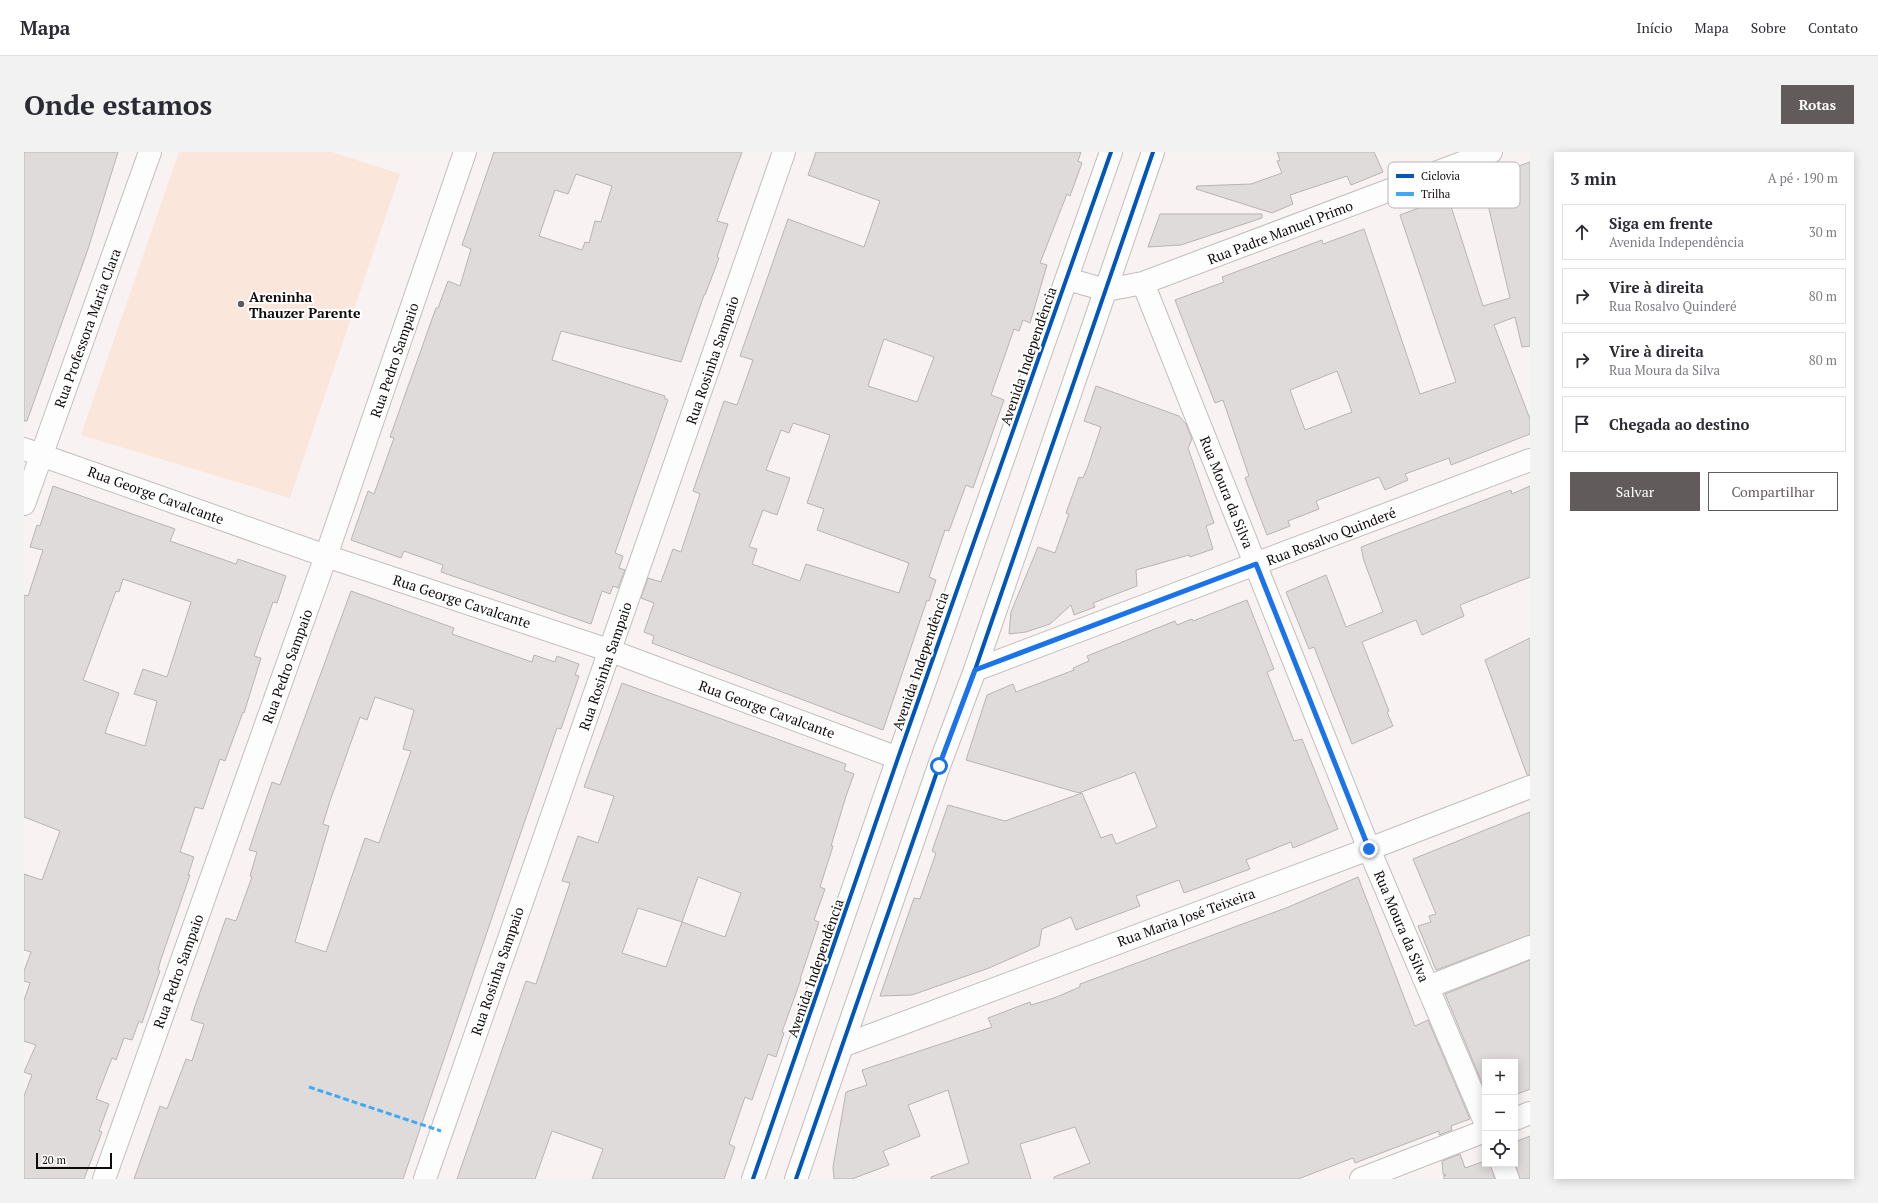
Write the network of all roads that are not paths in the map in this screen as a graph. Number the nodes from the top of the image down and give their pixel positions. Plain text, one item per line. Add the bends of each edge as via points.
1 (150, 152) edge
2 (466, 152) edge
3 (784, 152) edge
4 (1111, 152) edge
5 (1154, 152) edge
6 (1491, 152) edge
7 (1464, 162) edge
8 (1388, 191) edge
9 (1067, 279) junction
10 (1143, 283) junction
11 (1106, 290) junction
12 (33, 452) edge
13 (1530, 460) edge
14 (24, 504) edge
15 (326, 556) junction
16 (1256, 564) junction
17 (610, 651) junction
18 (975, 670) junction
19 (898, 758) junction
20 (1530, 787) edge
21 (1369, 849) junction
22 (1530, 948) edge
23 (1428, 987) junction
24 (842, 1046) junction
25 (1530, 1113) edge
26 (1482, 1115) edge
27 (1518, 1118) edge
28 (1482, 1132) edge
29 (1503, 1167) edge
30 (803, 1173) edge
31 (104, 1179) edge
32 (425, 1179) edge
33 (753, 1179) edge
34 (1361, 1179) edge
35 (1508, 1179) edge

1 - 12 street, Rua Professora Maria Clara
2 - 15 street, Rua Pedro Sampaio
3 - 17 street, Rua Rosinha Sampaio
4 - 9 street, Avenida Independência
5 - 11 street
6 - 7 street, Rua Padre Manuel Primo
8 - 10 street, Rua Padre Manuel Primo
9 - 11 street, Rua Padre Manuel Primo
9 - 19 street, Avenida Independência
10 - 11 street, Rua Padre Manuel Primo
10 - 16 street, Rua Moura da Silva
11 - 18 street
12 - 14 street, Rua Professora Maria Clara
12 - 15 street, Rua George Cavalcante
13 - 16 street, Rua Rosalvo Quinderé
15 - 17 street, Rua George Cavalcante
15 - 31 street, Rua Pedro Sampaio
16 - 18 street, Rua Rosalvo Quinderé
16 - 21 street, Rua Moura da Silva
17 - 19 street, Rua George Cavalcante
17 - 32 street, Rua Rosinha Sampaio
18 - 24 street via 936,773
19 - 33 street, Avenida Independência
20 - 21 street, Rua Maria José Teixeira
21 - 23 street, Rua Moura da Silva
21 - 24 street, Rua Maria José Teixeira
22 - 23 street
23 - 26 street, Rua Moura da Silva
24 - 30 street
25 - 27 street
28 - 34 street
29 - 35 street

